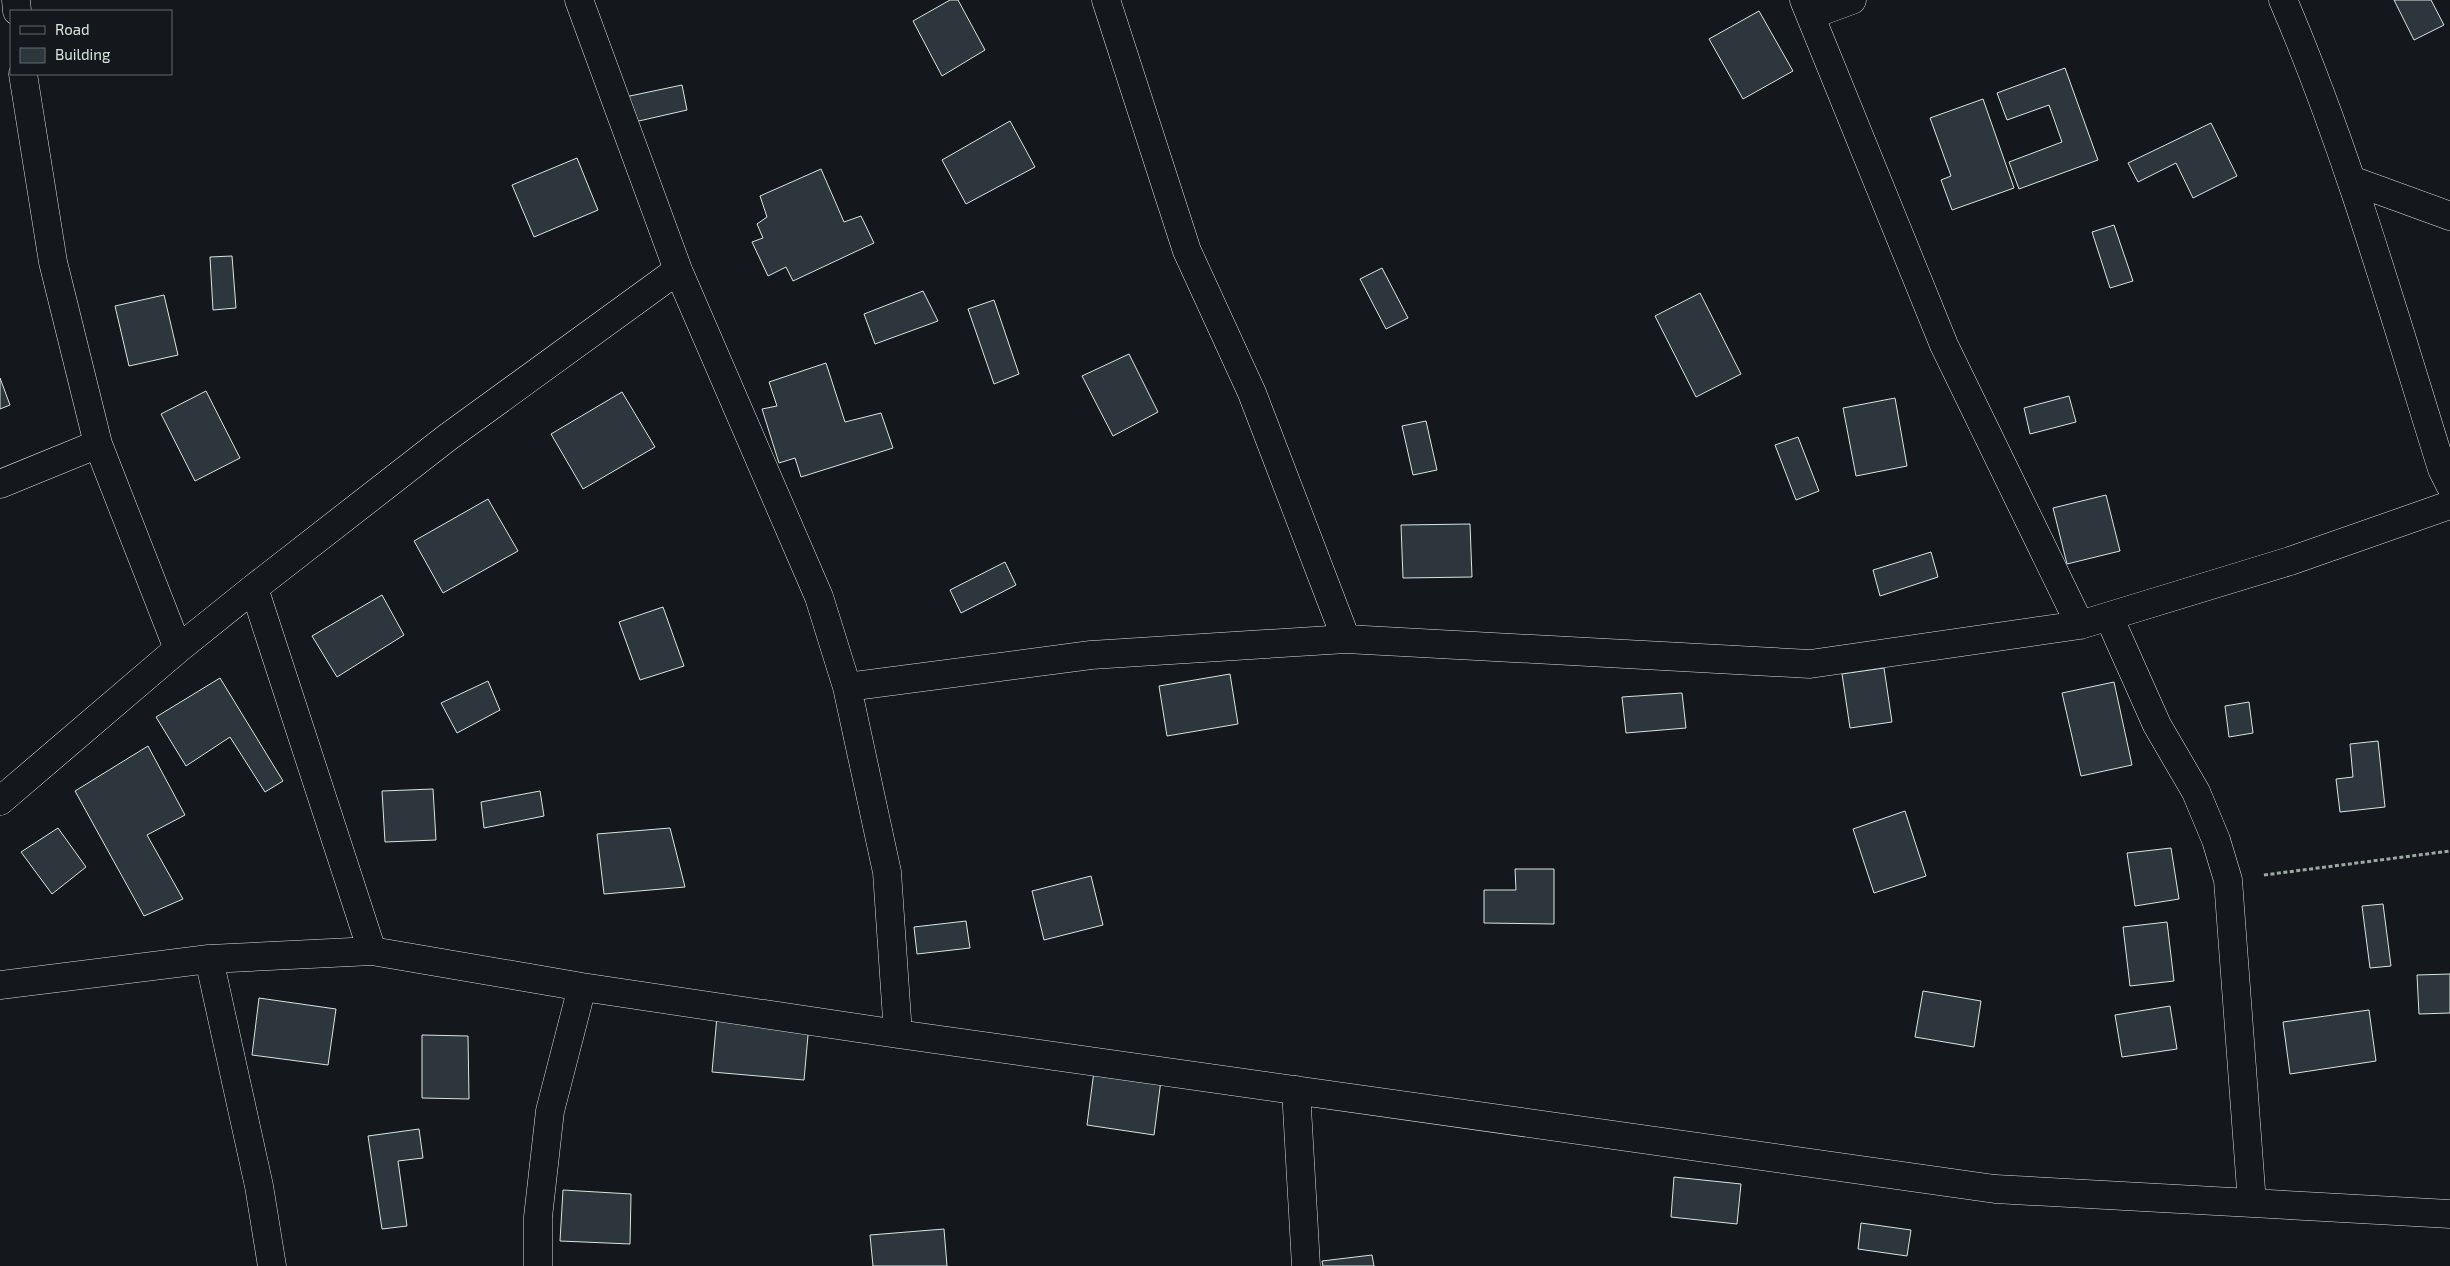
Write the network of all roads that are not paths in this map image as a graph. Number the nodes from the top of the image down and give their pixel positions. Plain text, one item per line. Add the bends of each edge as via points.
1 (579, 0) edge
2 (1106, 0) edge
3 (1852, 0) edge
4 (2283, 0) edge
5 (1808, 7) edge
6 (23, 75) edge
7 (2352, 180) junction
8 (2450, 216) edge
9 (678, 270) junction
10 (98, 444) junction
11 (0, 484) edge
12 (2450, 486) edge
13 (2450, 505) edge
14 (254, 588) junction
15 (2109, 617) junction
16 (2080, 625) junction
17 (1346, 639) junction
18 (178, 649) junction
19 (847, 687) junction
20 (0, 801) edge
21 (372, 951) junction
22 (209, 959) junction
23 (0, 985) edge
24 (582, 987) junction
25 (898, 1034) junction
26 (1296, 1090) junction
27 (2252, 1203) junction
28 (2450, 1214) edge
29 (272, 1266) edge
30 (538, 1266) edge
31 (1306, 1266) edge

1 - 9 street
2 - 17 street via 1188,251 1252,393
3 - 5 street
4 - 7 street
5 - 16 street via 1944,345
6 - 10 street via 53,262
7 - 8 street
7 - 12 street
9 - 14 street via 448,437
9 - 19 street via 812,580
10 - 11 street
10 - 18 street
13 - 15 street via 2290,561
14 - 18 street
14 - 21 street
15 - 16 street
15 - 27 street via 2157,725 2196,792 2228,880
16 - 17 street via 1810,664
17 - 19 street via 1091,655
18 - 20 street
19 - 25 street via 888,872
21 - 22 street
21 - 24 street
22 - 23 street
22 - 29 street via 259,1186
24 - 25 street
24 - 30 street via 550,1111 538,1216
25 - 26 street
26 - 27 street via 1995,1190
26 - 31 street
27 - 28 street

